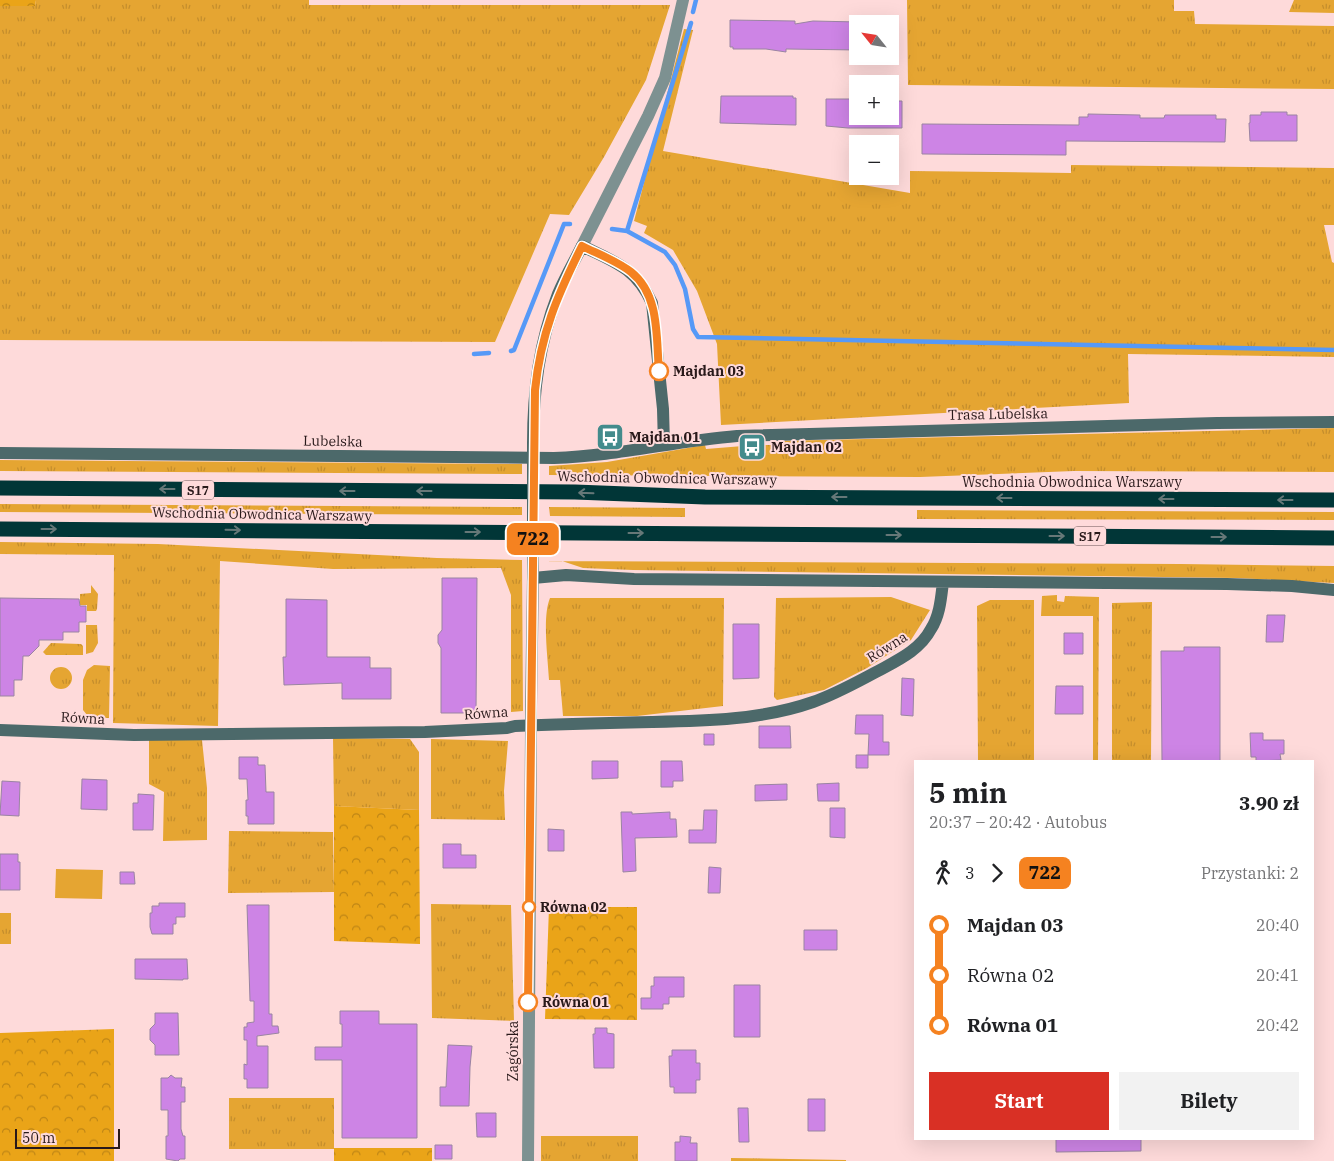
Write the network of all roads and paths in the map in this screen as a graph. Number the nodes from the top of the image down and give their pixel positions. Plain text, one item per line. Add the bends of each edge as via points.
1 (683, 0) edge
2 (582, 246) junction
3 (1334, 422) edge
4 (664, 445) junction
5 (0, 453) edge
6 (0, 488) edge
7 (1334, 500) edge
8 (0, 529) edge
9 (1334, 538) edge
10 (533, 574) junction
11 (943, 582) junction
12 (1334, 590) edge
13 (0, 730) edge
14 (528, 1161) edge

1 - 2 street via 665,78
2 - 4 street via 630,271 652,304
2 - 10 street, bridge via 559,292 543,340 535,390
3 - 4 street, Trasa Lubelska via 736,436
4 - 5 street, Lubelska via 554,458
7 -> 6 highway, Wschodnia Obwodnica Warszawy / S17 via 705,497 555,492
8 -> 9 highway, Wschodnia Obwodnica Warszawy / S17
10 - 11 street via 634,579
10 - 14 street, Zagórska, bridge
11 - 12 street via 1227,584
11 - 13 street, Równa via 940,607 931,630 907,655 812,703 741,718 425,732 134,735

